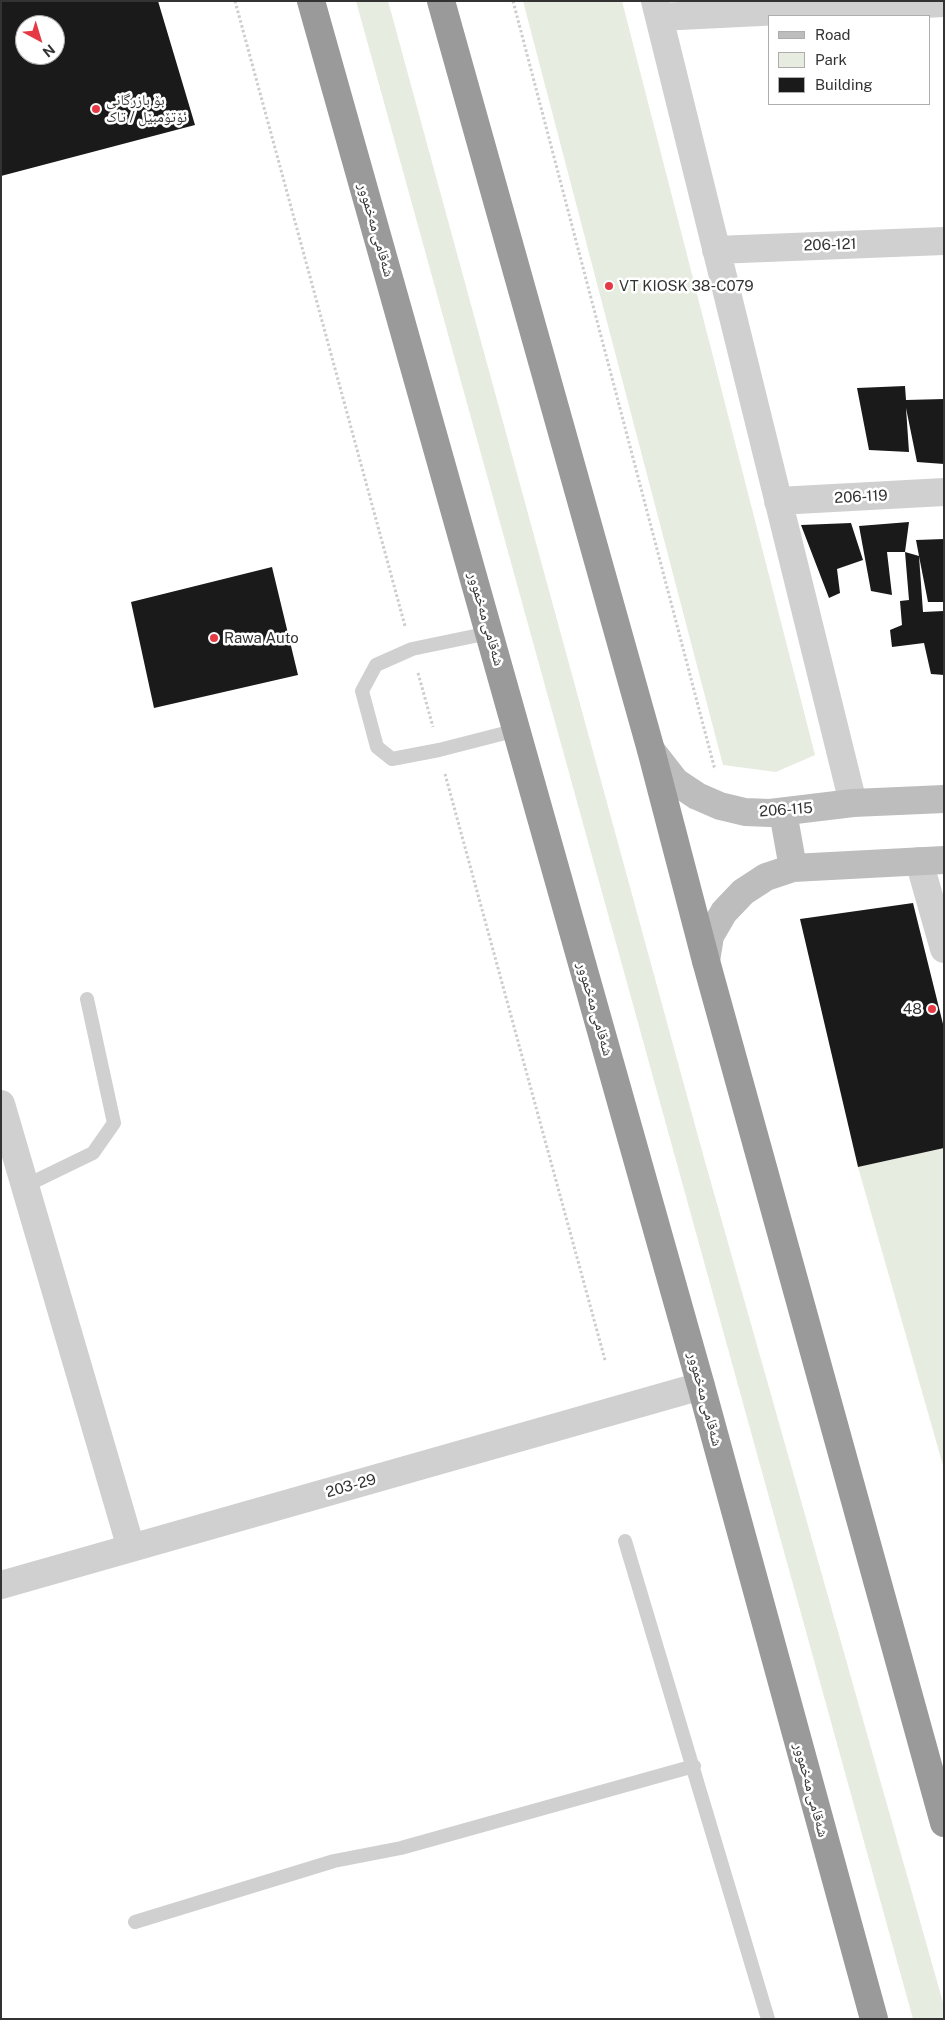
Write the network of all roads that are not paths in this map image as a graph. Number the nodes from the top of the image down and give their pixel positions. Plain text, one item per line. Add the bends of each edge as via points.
1 (441, 1) edge
2 (944, 3) edge
3 (313, 5) edge
4 (656, 9) edge
5 (944, 241) edge
6 (716, 250) junction
7 (944, 492) edge
8 (778, 501) junction
9 (490, 633) junction
10 (517, 730) junction
11 (651, 750) junction
12 (944, 799) edge
13 (853, 803) junction
14 (783, 812) junction
15 (932, 860) edge
16 (793, 868) junction
17 (944, 949) edge
18 (706, 962) junction
19 (87, 999) dead end
20 (1, 1104) edge
21 (25, 1186) junction
22 (701, 1386) junction
23 (625, 1541) dead end
24 (131, 1548) junction
25 (1, 1585) edge
26 (694, 1766) junction
27 (944, 1823) edge
28 (135, 1922) dead end
29 (768, 2019) edge
30 (874, 2019) edge

1 - 11 highway
2 - 4 street
3 - 9 highway, شەقامی مەخموور
4 - 6 street
5 - 6 street, 206-121
6 - 8 street
7 - 8 street, 206-119
8 - 13 street
9 - 10 highway, شەقامی مەخموور
9 - 10 lane via 412,649 376,665 362,691 377,746 392,759
10 - 22 highway, شەقامی مەخموور
11 - 14 street, 206-115 via 676,782 697,796 745,812
11 - 18 highway
12 - 13 street, 206-115
13 - 14 street, 206-115
14 - 16 street
15 - 16 street
15 - 17 street
16 - 18 street via 766,877 743,892 724,912 710,936
18 - 27 highway
19 - 21 lane via 114,1123 93,1153
20 - 21 street
21 - 24 street
22 - 24 street, 203-29
22 - 30 highway, شەقامی مەخموور
23 - 26 lane
24 - 25 street, 203-29
26 - 28 lane via 401,1848 334,1861
26 - 29 lane

